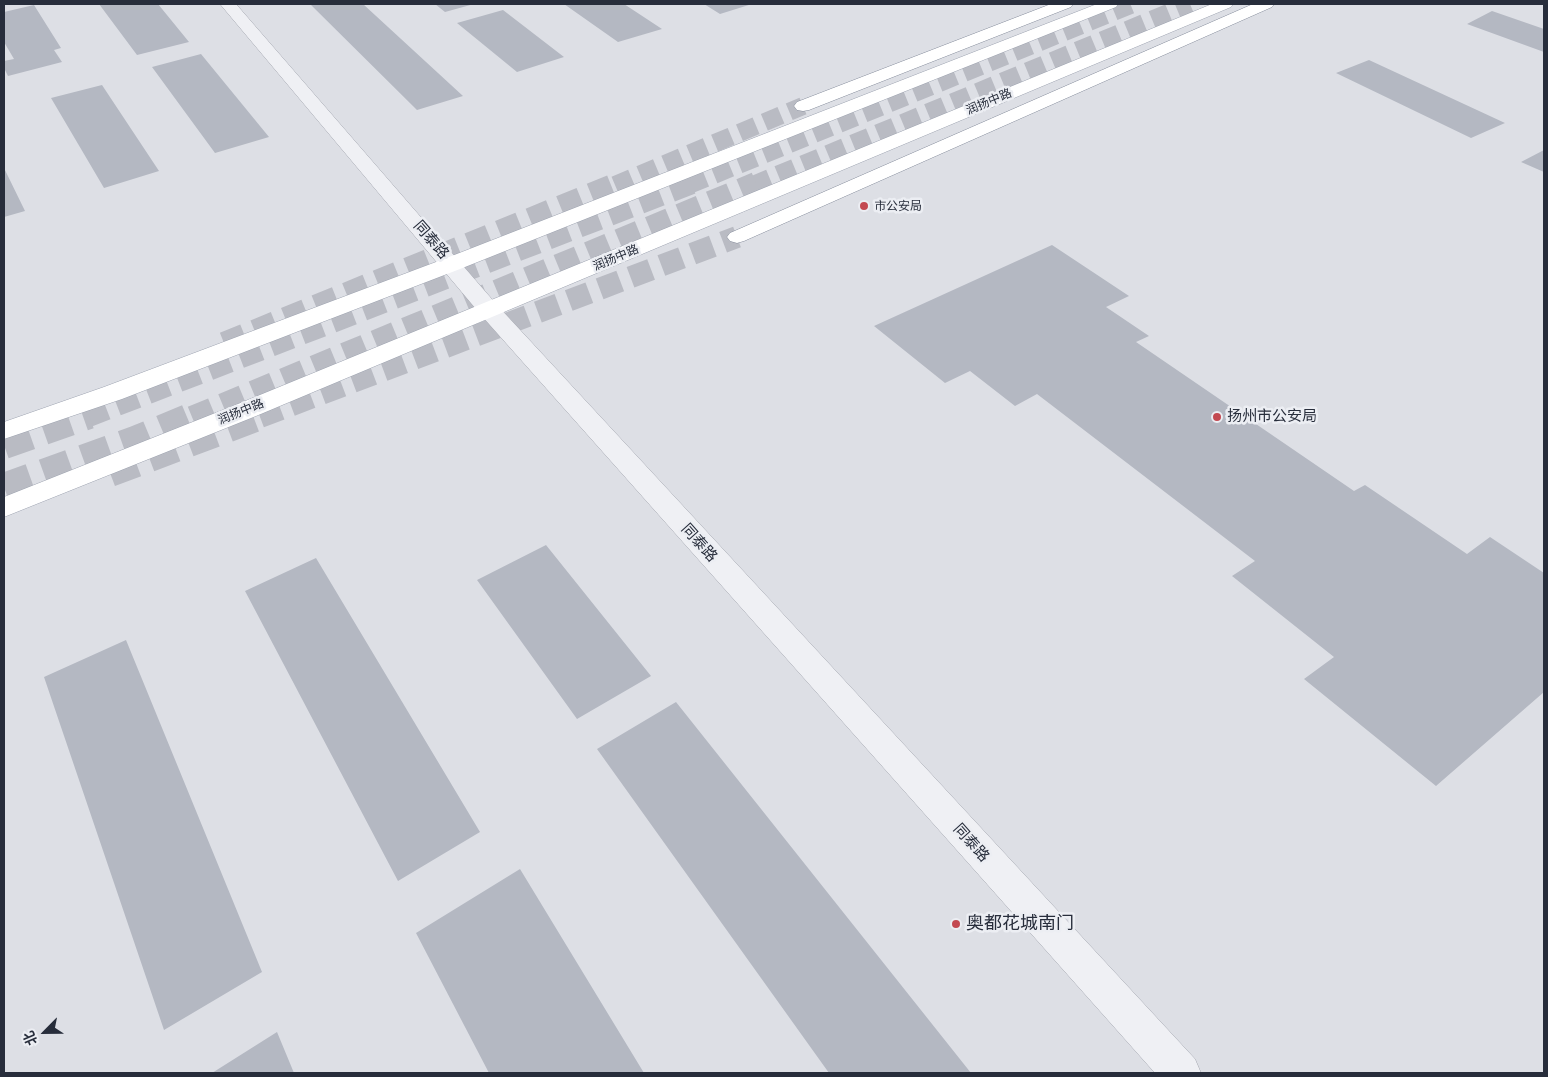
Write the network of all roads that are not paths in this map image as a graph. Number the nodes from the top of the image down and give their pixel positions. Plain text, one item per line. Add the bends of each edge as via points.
1 (228, 4) edge
2 (1065, 4) edge
3 (1110, 4) edge
4 (1226, 4) edge
5 (1266, 4) edge
6 (803, 106) tunnel mouth
7 (737, 237) tunnel mouth
8 (452, 264) junction
9 (489, 310) junction
10 (4, 431) edge
11 (4, 507) edge
12 (1180, 1073) edge

1 - 8 street, 同泰路
2 - 6 main road
3 - 8 main road
4 - 9 main road, 润扬中路
5 - 7 main road
8 - 9 street, 同泰路
8 - 10 main road via 114,393
9 - 11 main road, 润扬中路
9 - 12 street, 同泰路

